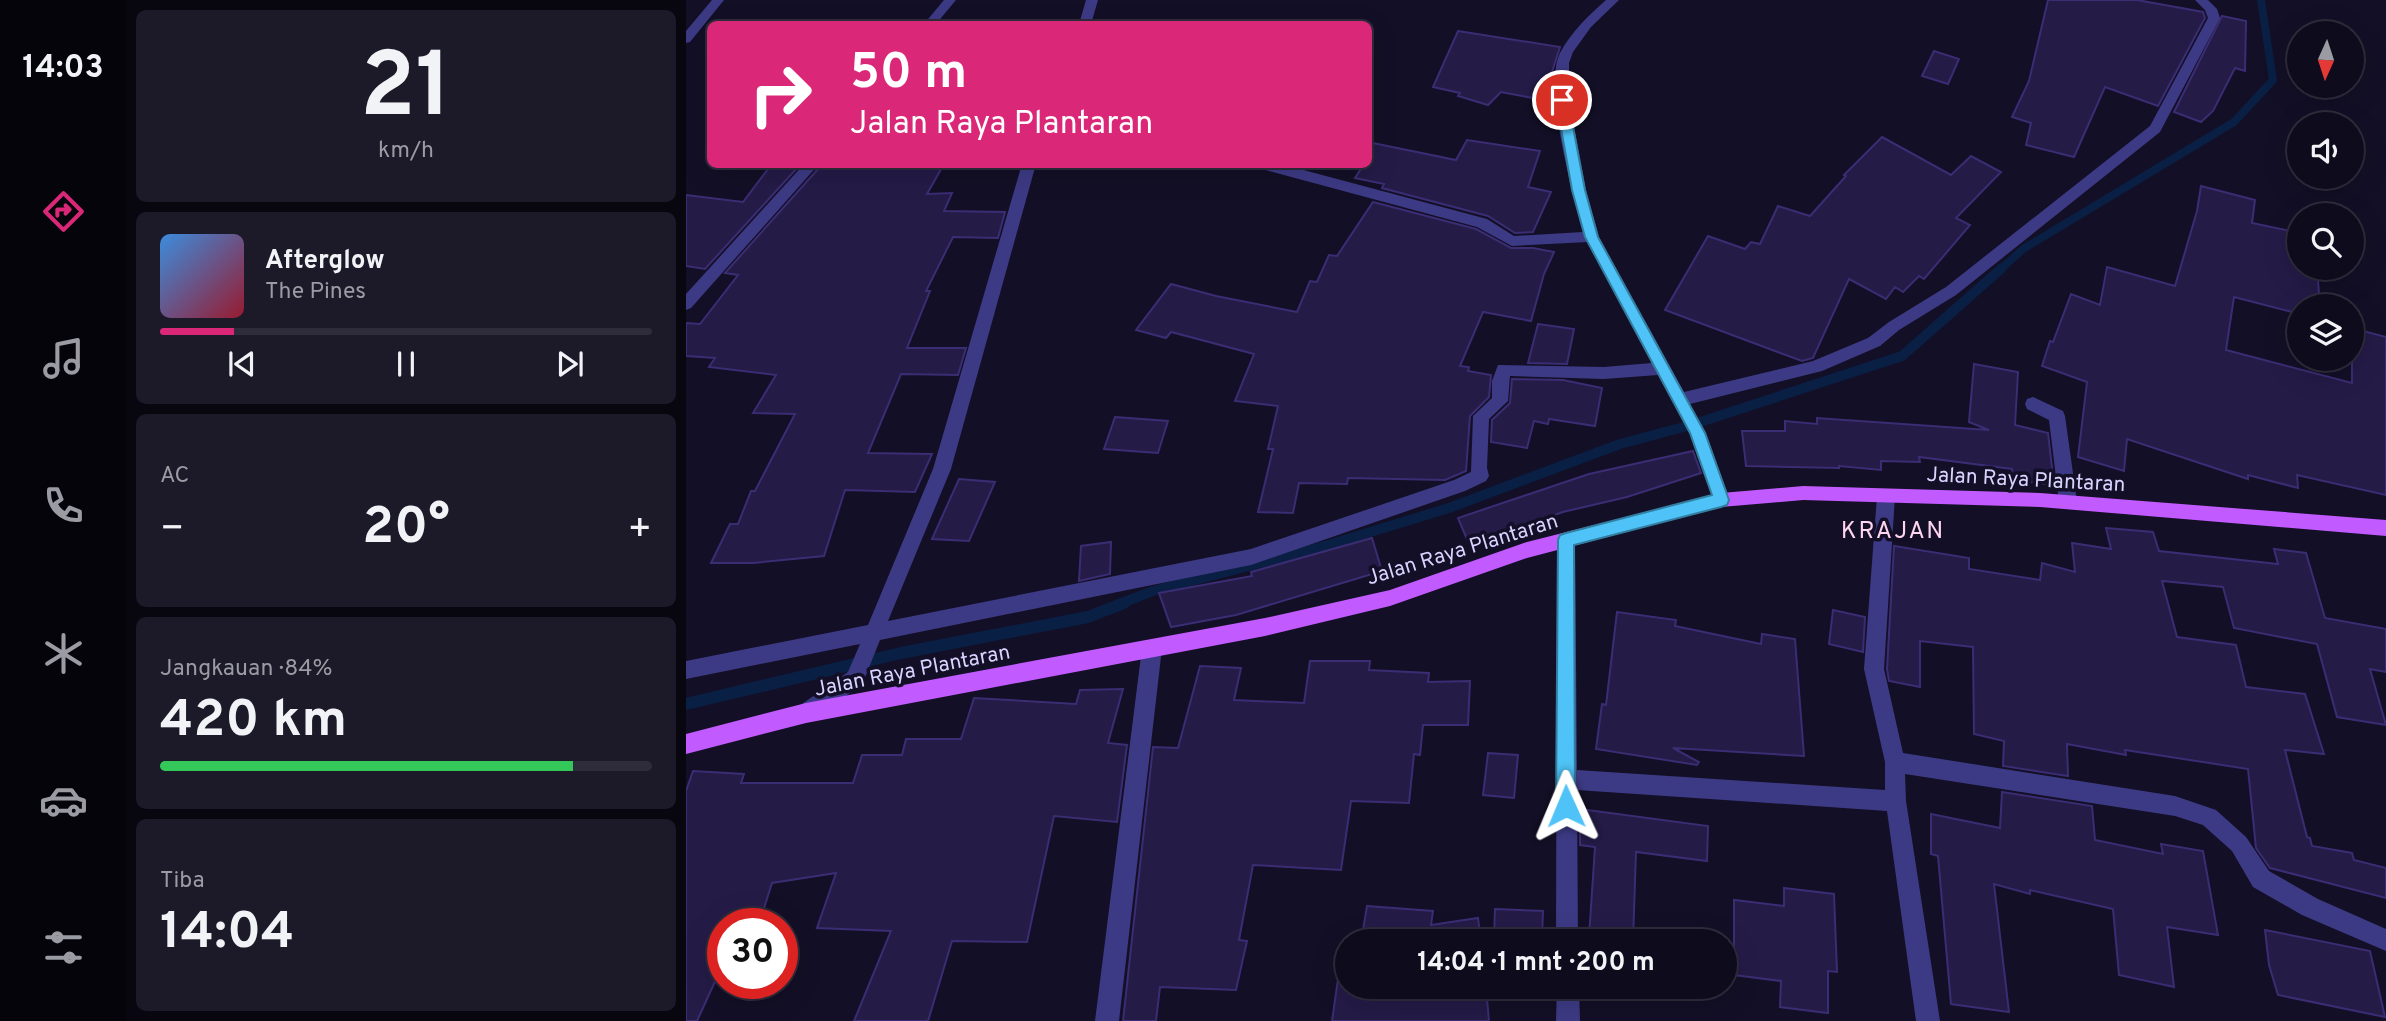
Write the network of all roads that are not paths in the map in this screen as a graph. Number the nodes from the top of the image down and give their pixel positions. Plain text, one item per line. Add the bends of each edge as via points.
1 (718, 0) edge
2 (950, 0) edge
3 (1093, 0) edge
4 (1613, 0) edge
5 (2201, 0) edge
6 (932, 21) edge
7 (1085, 21) edge
8 (686, 39) edge
9 (808, 168) edge
10 (1028, 168) edge
11 (1277, 168) edge
12 (1592, 237) junction
13 (686, 303) edge
14 (1662, 368) junction
15 (1681, 404) junction
16 (2033, 404) dead end
17 (1886, 496) junction
18 (1721, 500) junction
19 (2068, 502) junction
20 (2386, 528) edge
21 (1566, 540) junction
22 (872, 635) junction
23 (1152, 648) junction
24 (686, 670) edge
25 (806, 713) junction
26 (686, 744) edge
27 (1895, 762) junction
28 (1565, 779) junction
29 (1896, 801) junction
30 (1567, 929) edge
31 (2386, 940) edge
32 (1568, 999) edge
33 (1107, 1021) edge
34 (1568, 1021) edge
35 (1928, 1021) edge

1 - 8 street
2 - 6 street
3 - 7 street
4 - 12 street via 1587,24 1563,63 1562,100
5 - 15 street via 2214,18 2155,129 1951,290 1874,342 1816,367
9 - 13 street
10 - 22 street via 942,469
11 - 12 street via 1482,223 1512,241
12 - 14 street
14 - 15 street
14 - 22 street via 1604,373 1504,369 1500,401 1481,416 1479,476 1459,486 1251,557
15 - 18 street via 1698,433
16 - 19 street via 2057,416
17 - 18 main road, Jalan Raya Plantaran via 1803,493
17 - 19 main road, Jalan Raya Plantaran
17 - 27 street via 1874,669
18 - 21 main road, Jalan Raya Plantaran
19 - 20 main road, Jalan Raya Plantaran
21 - 23 main road, Jalan Raya Plantaran via 1390,598
21 - 28 street
22 - 24 street
22 - 25 street via 855,678
23 - 25 main road, Jalan Raya Plantaran
23 - 33 street
25 - 26 main road, Jalan Raya Plantaran
27 - 29 street
27 - 31 street via 2175,806 2209,817 2239,844 2261,879 2310,907
28 - 29 street
28 - 30 street
29 - 35 street
32 - 34 street

